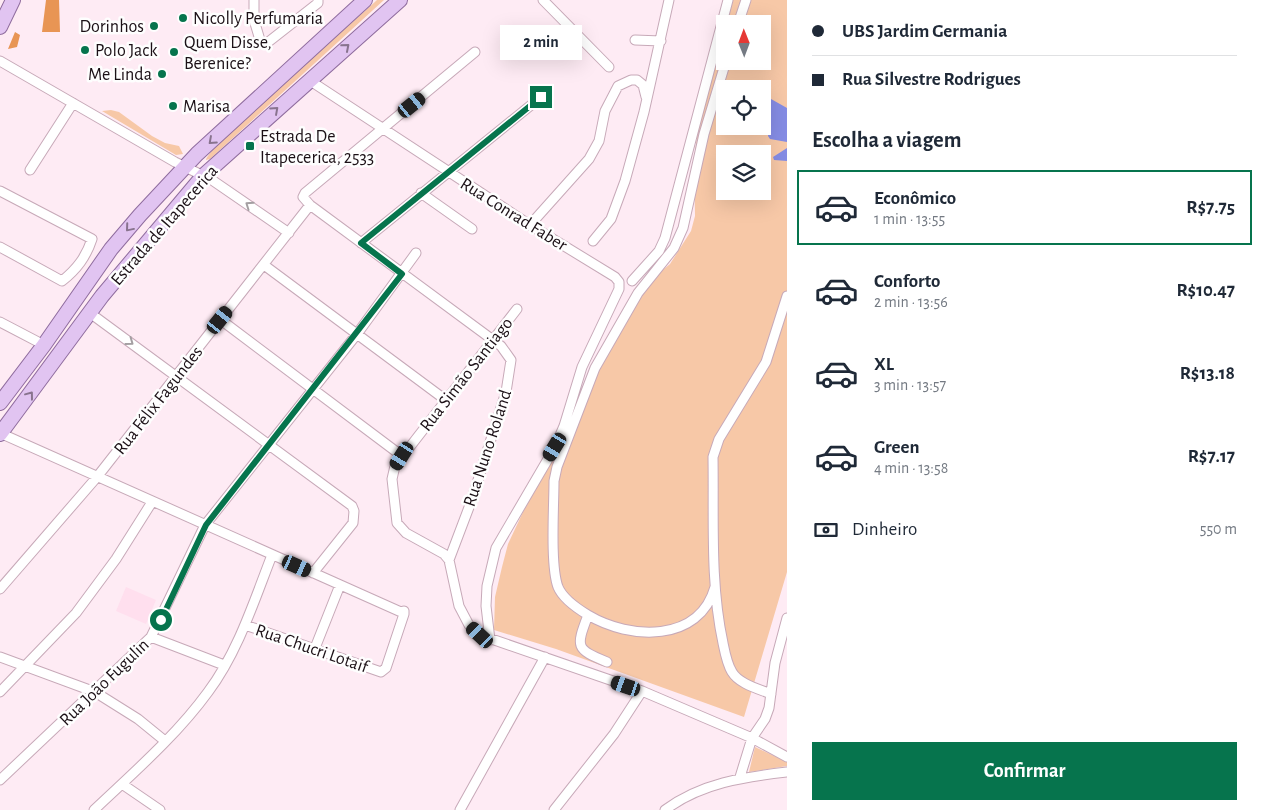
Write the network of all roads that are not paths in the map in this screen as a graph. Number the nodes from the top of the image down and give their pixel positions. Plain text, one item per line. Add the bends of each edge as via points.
1 (13, 0) edge
2 (254, 0) edge
3 (318, 0) edge
4 (365, 0) edge
5 (400, 0) edge
6 (543, 0) edge
7 (670, 0) edge
8 (728, 0) edge
9 (746, 0) edge
10 (741, 15) edge
11 (0, 27) edge
12 (635, 40) dead end
13 (661, 40) junction
14 (476, 52) dead end
15 (1, 63) edge
16 (609, 67) dead end
17 (723, 70) edge
18 (309, 80) junction
19 (541, 97) dead end
20 (647, 100) junction
21 (73, 103) junction
22 (382, 129) junction
23 (184, 167) junction
24 (30, 170) dead end
25 (447, 172) junction
26 (203, 176) junction
27 (0, 191) edge
28 (422, 193) junction
29 (310, 205) junction
30 (530, 225) junction
31 (472, 230) dead end
32 (289, 233) junction
33 (593, 241) dead end
34 (361, 243) junction
35 (0, 247) edge
36 (416, 253) dead end
37 (264, 265) junction
38 (402, 274) junction
39 (632, 282) dead end
40 (787, 296) edge
41 (517, 309) dead end
42 (90, 313) junction
43 (64, 318) junction
44 (220, 320) junction
45 (0, 322) edge
46 (357, 334) junction
47 (493, 341) junction
48 (44, 345) junction
49 (177, 376) junction
50 (313, 390) junction
51 (447, 401) junction
52 (0, 403) edge
53 (0, 434) edge
54 (269, 444) junction
55 (402, 456) junction
56 (97, 477) junction
57 (152, 502) junction
58 (206, 525) junction
59 (272, 555) junction
60 (449, 560) junction
61 (313, 573) junction
62 (340, 585) junction
63 (716, 587) junction
64 (0, 589) edge
65 (588, 615) junction
66 (787, 618) edge
67 (245, 625) junction
68 (785, 635) edge
69 (151, 637) junction
70 (490, 640) junction
71 (315, 648) junction
72 (0, 657) edge
73 (545, 657) junction
74 (607, 662) dead end
75 (25, 665) junction
76 (224, 665) junction
77 (642, 691) junction
78 (0, 692) edge
79 (95, 692) junction
80 (771, 694) junction
81 (752, 738) junction
82 (165, 741) junction
83 (787, 757) edge
84 (787, 772) edge
85 (740, 777) junction
86 (0, 780) edge
87 (122, 784) junction
88 (94, 810) edge
89 (160, 810) edge
90 (460, 810) edge
91 (554, 810) edge
92 (665, 810) edge

1 - 11 main road
2 - 3 street via 254,20 260,40 267,43
4 -> 23 main road, Estrada de Itapecerica
18 -> 5 main road, Estrada de Itapecerica
6 - 16 street
7 - 13 street
8 - 39 street via 665,238
9 - 10 street
12 - 13 street
13 - 20 street
14 - 22 street
15 - 21 street
17 - 65 street via 680,235 674,248 638,293 595,368 557,467 554,481 555,571 565,597
18 - 22 street, Rua Conrad Faber
26 -> 18 main road, Estrada de Itapecerica
19 - 25 street
20 - 30 street via 643,85 637,80 618,86 604,111 600,141 589,159
20 - 33 street via 617,206
21 - 23 street
21 - 24 street
22 - 25 street, Rua Conrad Faber
22 - 29 street via 305,193 304,199
23 - 26 street
23 -> 43 main road, Estrada de Itapecerica via 111,249
25 - 28 street
25 - 30 street, Rua Conrad Faber
32 -> 26 street
26 - 42 main road, Estrada de Itapecerica
27 - 35 street via 92,239 88,254 62,281
28 - 31 street
28 - 34 street
29 - 32 street, Rua Félix Fagundes
29 - 34 street, Rua Nuno Roland
30 - 70 street, Rua Conrad Faber via 615,277 619,289 582,367 555,447 496,548 487,586
32 - 37 street, Rua Félix Fagundes
34 - 38 street, Rua Nuno Roland
36 - 38 street, Rua João Fugulin
37 - 44 street, Rua Félix Fagundes
37 - 46 street
38 - 46 street, Rua João Fugulin
38 - 47 street, Rua Nuno Roland
40 - 63 street via 766,362 715,447
41 - 47 street, Rua Simão Santiago
42 -> 49 street
53 -> 42 main road, Estrada de Itapecerica
43 - 48 main road, Estrada de Itapecerica
43 - 53 main road via 40,363 5,408
44 - 49 street, Rua Félix Fagundes
44 - 50 street
45 - 48 street
46 - 50 street, Rua João Fugulin
46 - 51 street
47 - 51 street, Rua Simão Santiago
47 - 60 street, Rua Nuno Roland via 506,351 510,360 509,381
48 - 52 main road, Estrada de Itapecerica
49 - 54 street
49 - 56 street, Rua Félix Fagundes
50 - 54 street, Rua João Fugulin
50 - 55 street
51 - 55 street, Rua Simão Santiago
53 - 56 street
54 - 58 street, Rua João Fugulin
54 - 61 street via 354,510 353,523
55 - 60 street, Rua Simão Santiago via 392,479 397,523 406,533
56 - 57 street
56 - 64 street, Rua Félix Fagundes
57 - 58 street
57 - 75 street via 76,613
58 - 59 street
58 - 69 street, Rua João Fugulin
59 - 61 street
59 - 67 street
60 - 70 street via 459,606 469,625
61 - 62 street
62 - 71 street
62 - 71 street, Rua Chucri Lotaif via 404,611 386,668 379,671
63 - 65 street via 704,611 673,629 638,633 601,623
63 - 80 street via 720,629 733,674
65 - 74 street via 581,634 581,646 586,653
66 - 68 street
67 - 71 street, Rua Chucri Lotaif
67 - 76 street
68 - 80 street
69 - 76 street
69 - 79 street, Rua João Fugulin
70 - 73 street
72 - 75 street
73 - 77 street
73 - 90 street
75 - 78 street
75 - 79 street
76 - 82 street via 209,691
77 - 81 street
77 - 91 street via 614,734
79 - 82 street via 138,719
79 - 86 street, Rua João Fugulin
80 - 81 street via 765,719
81 - 83 street
81 - 85 street
82 - 87 street
84 - 85 street
85 - 92 street via 700,789
87 - 88 street
87 - 89 street

